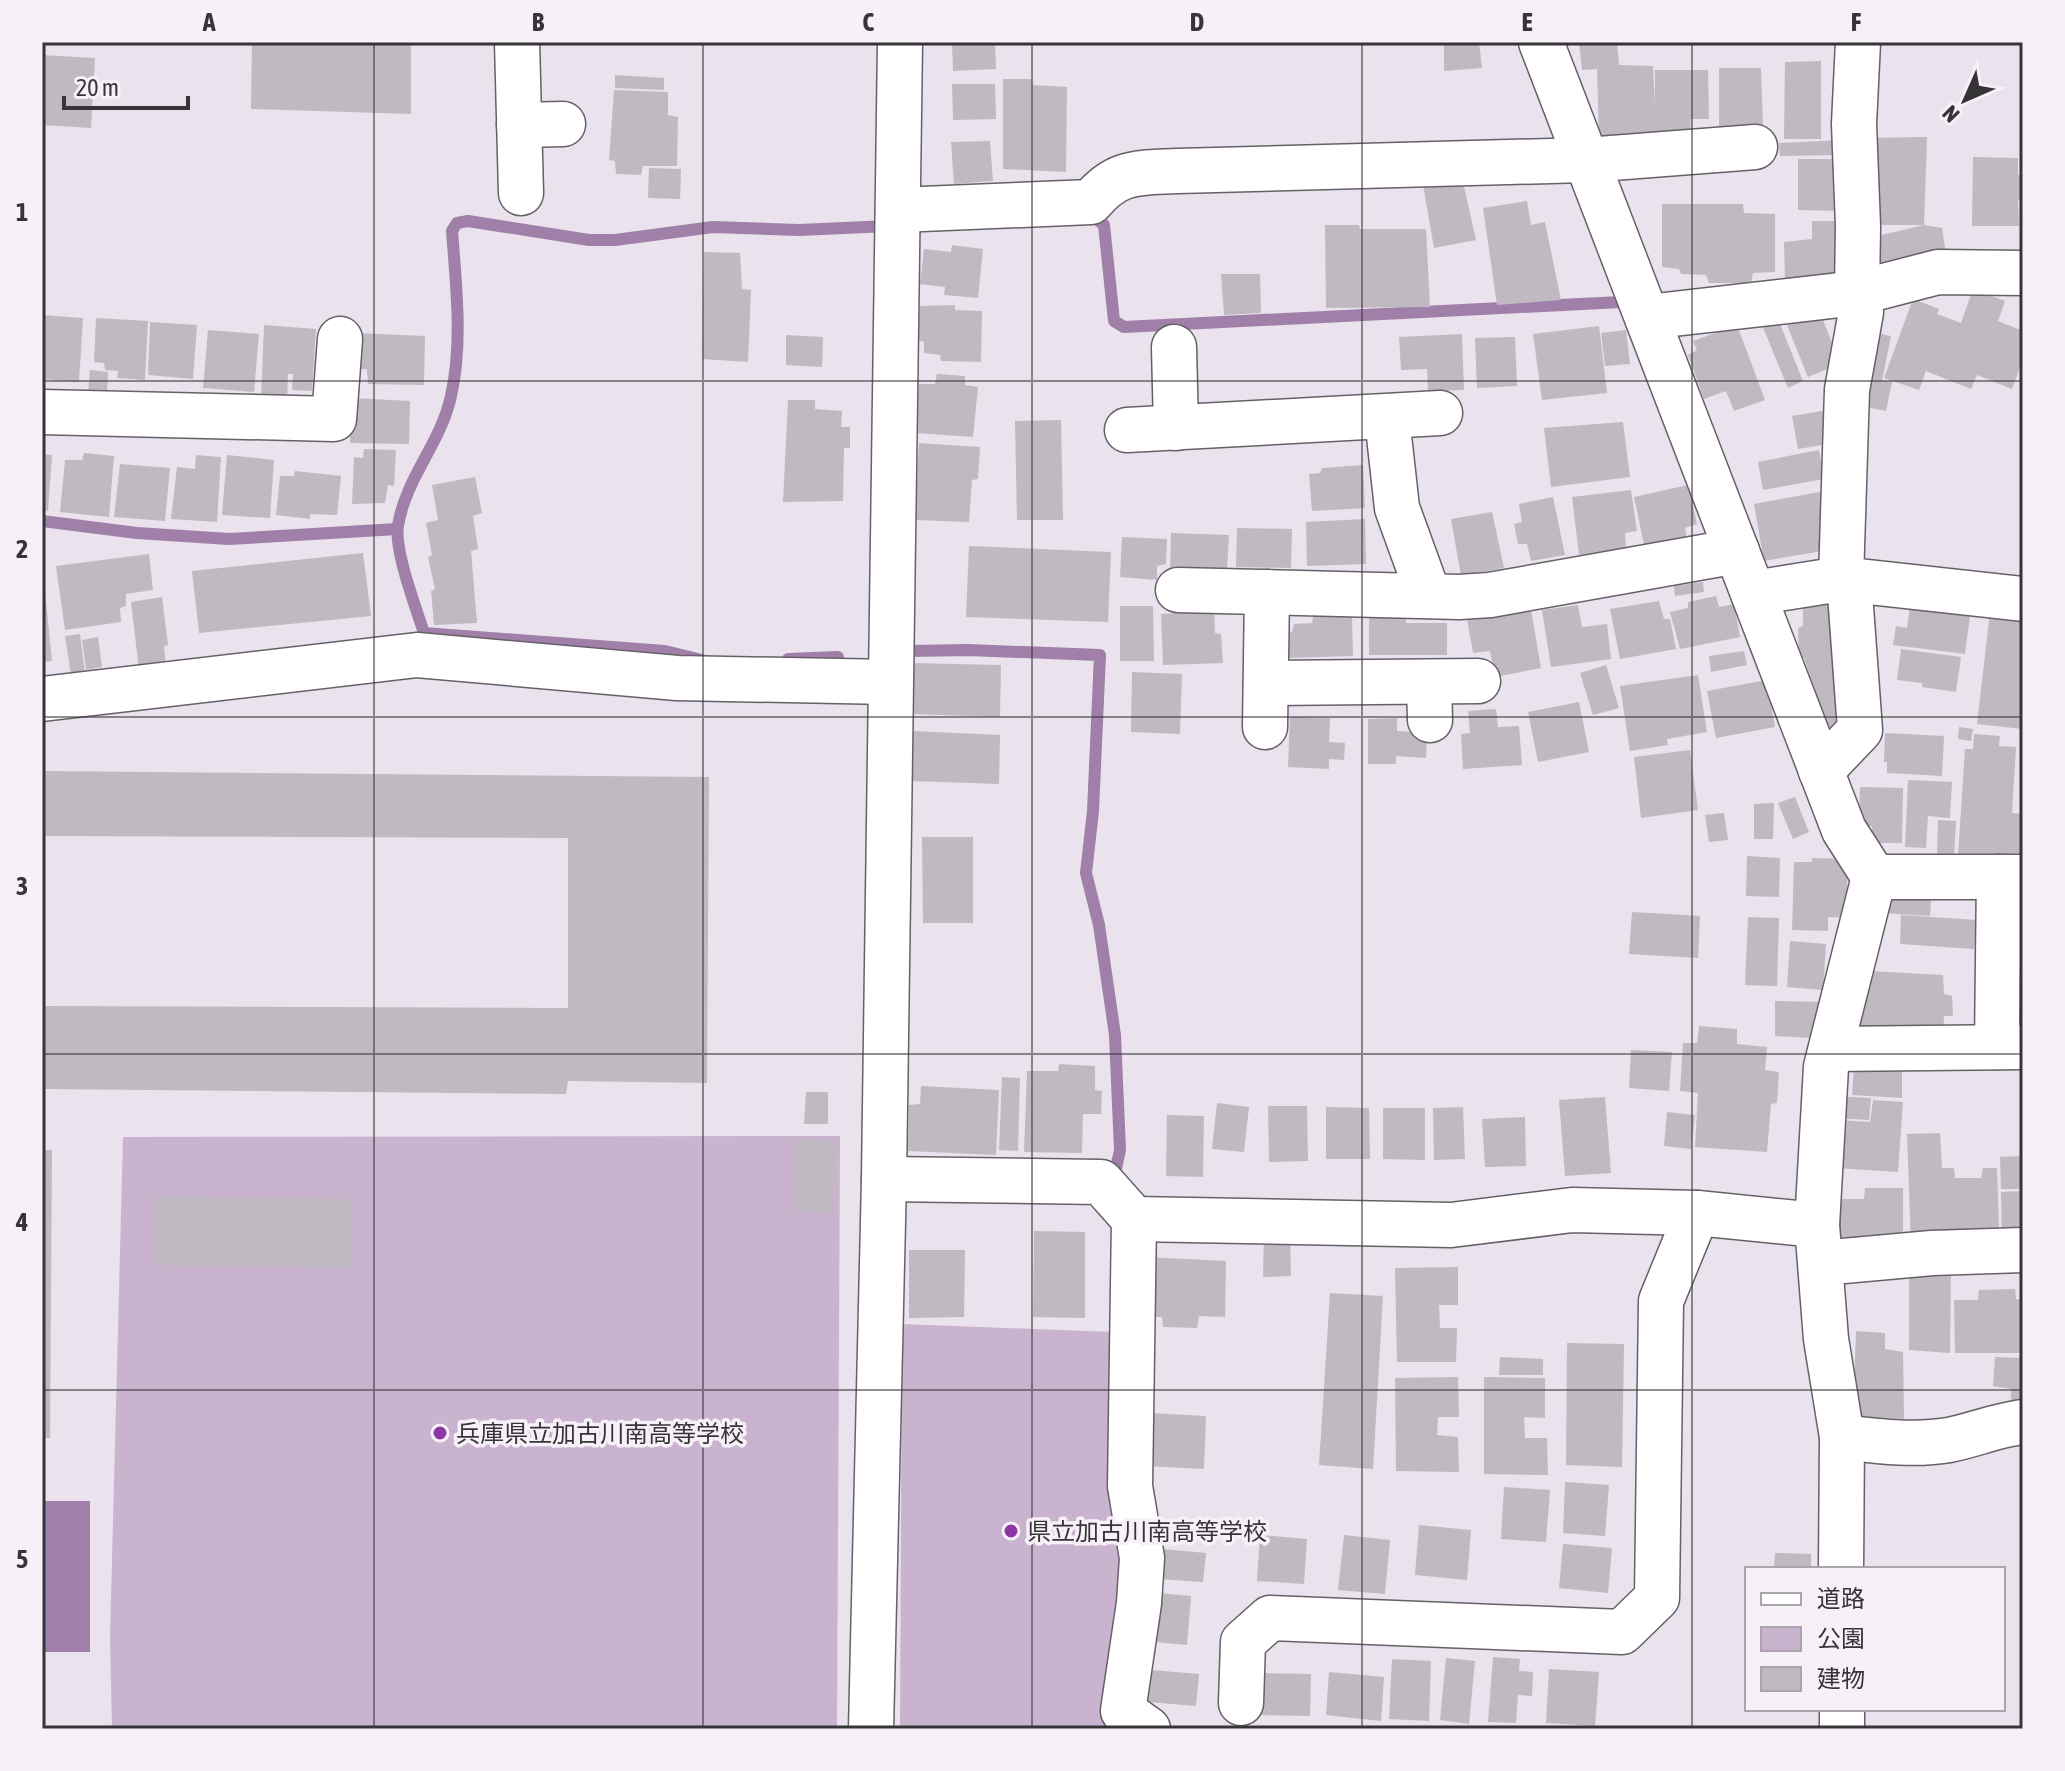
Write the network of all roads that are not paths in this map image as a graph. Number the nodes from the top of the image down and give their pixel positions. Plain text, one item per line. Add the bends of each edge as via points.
1 (517, 42) edge
2 (900, 42) edge
3 (1541, 42) edge
4 (1858, 42) edge
5 (563, 124) dead end
6 (519, 125) junction
7 (1755, 147) dead end
8 (1586, 160) junction
9 (521, 193) dead end
10 (898, 210) junction
11 (2023, 273) edge
12 (1857, 293) junction
13 (1647, 317) junction
14 (340, 339) dead end
15 (1174, 347) dead end
16 (42, 412) edge
17 (1440, 413) dead end
18 (1387, 418) junction
19 (1176, 428) junction
20 (1127, 430) dead end
21 (1737, 551) junction
22 (1845, 580) junction
23 (1178, 590) dead end
24 (1267, 592) junction
25 (1753, 593) junction
26 (1429, 596) junction
27 (2023, 599) edge
28 (890, 662) junction
29 (1478, 681) dead end
30 (1266, 683) junction
31 (42, 699) edge
32 (1265, 727) dead end
33 (1821, 771) junction
34 (1874, 877) junction
35 (2011, 877) edge
36 (2010, 1047) edge
37 (1831, 1049) junction
38 (884, 1179) junction
39 (1697, 1213) junction
40 (1134, 1219) junction
41 (1819, 1244) junction
42 (2023, 1250) edge
43 (2023, 1422) edge
44 (1842, 1437) junction
45 (1841, 1567) edge
46 (1241, 1703) dead end
47 (871, 1729) edge
48 (1148, 1729) edge

1 - 6 street
2 - 10 street
3 - 8 street
4 - 12 street
5 - 6 street
6 - 9 street
7 - 8 street
8 - 10 street via 1131,174 1105,184 1091,202
8 - 13 street
10 - 28 street
11 - 12 street via 1938,272
12 - 13 street
12 - 22 street via 1861,312 1847,390
13 - 21 street
14 - 16 street via 334,419
15 - 19 street
17 - 18 street
18 - 19 street
18 - 26 street via 1397,508
19 - 20 street
21 - 25 street
21 - 26 street via 1490,595
22 - 25 street
22 - 27 street
22 - 33 street via 1860,730
23 - 24 street
24 - 26 street
24 - 30 street
25 - 33 street
28 - 31 street via 677,678 417,655
28 - 38 street
29 - 30 street via 1430,701
30 - 32 street
33 - 34 street via 1844,830
34 - 35 street
34 - 37 street
35 - 36 street
36 - 37 street
37 - 41 street
38 - 40 street via 1101,1182
38 - 47 street
39 - 40 street via 1572,1210 1451,1225
39 - 41 street
39 - 46 street via 1661,1301 1657,1598 1622,1632 1270,1618 1243,1642
40 - 48 street via 1130,1486 1142,1558 1123,1711
41 - 42 street via 1932,1253
41 - 44 street via 1826,1339
43 - 44 street via 1948,1440 1901,1443
44 - 45 street

